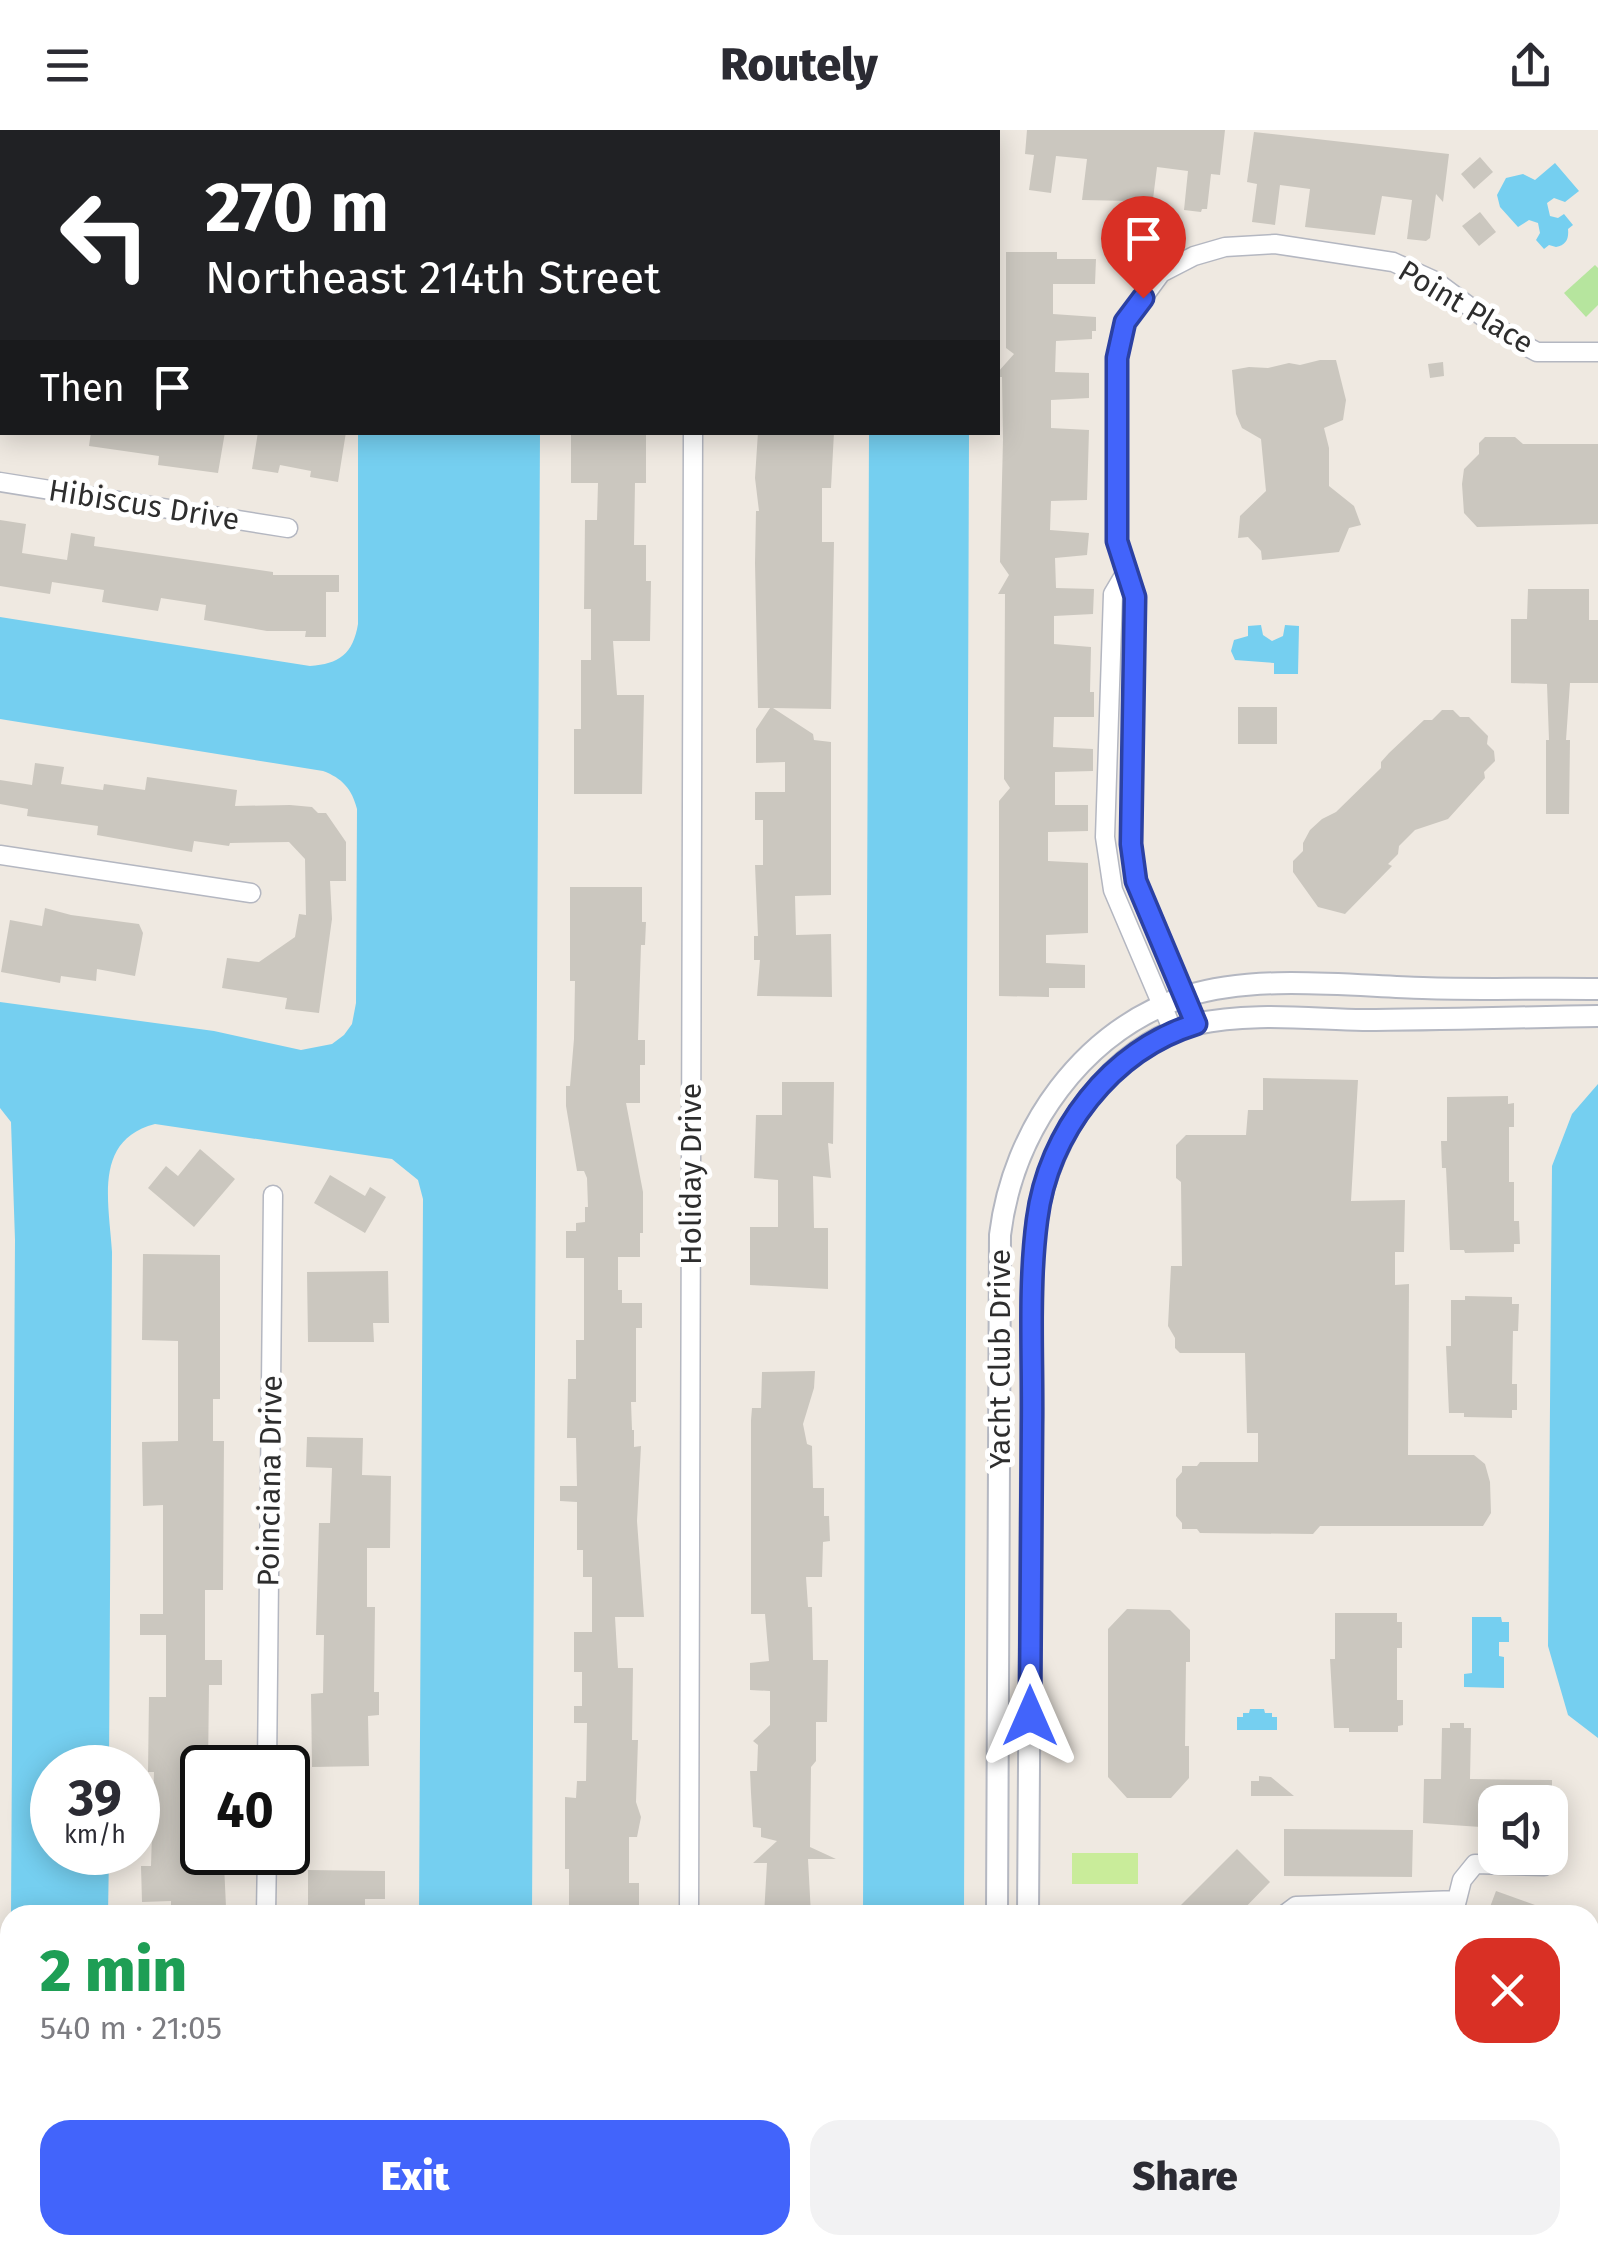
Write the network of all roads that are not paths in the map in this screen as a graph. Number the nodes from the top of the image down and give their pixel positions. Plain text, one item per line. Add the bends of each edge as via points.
1 (1598, 352) edge
2 (693, 435) edge
3 (0, 482) edge
4 (288, 528) dead end
5 (1126, 572) junction
6 (0, 854) edge
7 (1136, 881) junction
8 (1113, 890) junction
9 (251, 893) dead end
10 (1598, 989) edge
11 (1186, 996) junction
12 (1162, 1008) junction
13 (1598, 1016) edge
14 (1196, 1024) junction
15 (1173, 1031) junction
16 (273, 1194) dead end
17 (268, 1745) edge
18 (1478, 1864) edge
19 (267, 1875) edge
20 (266, 1905) edge
21 (689, 1905) edge
22 (998, 1905) edge
23 (1028, 1905) edge
24 (1456, 1905) edge

1 - 5 street, Point Place via 1536,352 1435,281 1393,262 1274,244 1194,256 1161,273 1125,322 1117,358 1116,530
2 - 21 street, Holiday Drive
3 - 4 street, Hibiscus Drive
5 - 7 street via 1135,597
5 - 8 street via 1113,594 1106,838
6 - 9 street
7 - 8 street
7 - 11 street
8 - 12 street
10 - 11 street, Yacht Club Drive via 1260,985
11 - 12 street, Yacht Club Drive
11 - 14 street
12 - 15 street
12 - 22 street, Yacht Club Drive via 1111,1038 1040,1112 1003,1208
13 - 14 street, Yacht Club Drive
14 - 15 street, Yacht Club Drive
15 - 23 street, Yacht Club Drive via 1128,1059 1090,1095 1053,1161 1037,1219
16 - 17 street, Poinciana Drive
18 - 24 street via 1462,1880
19 - 20 street

